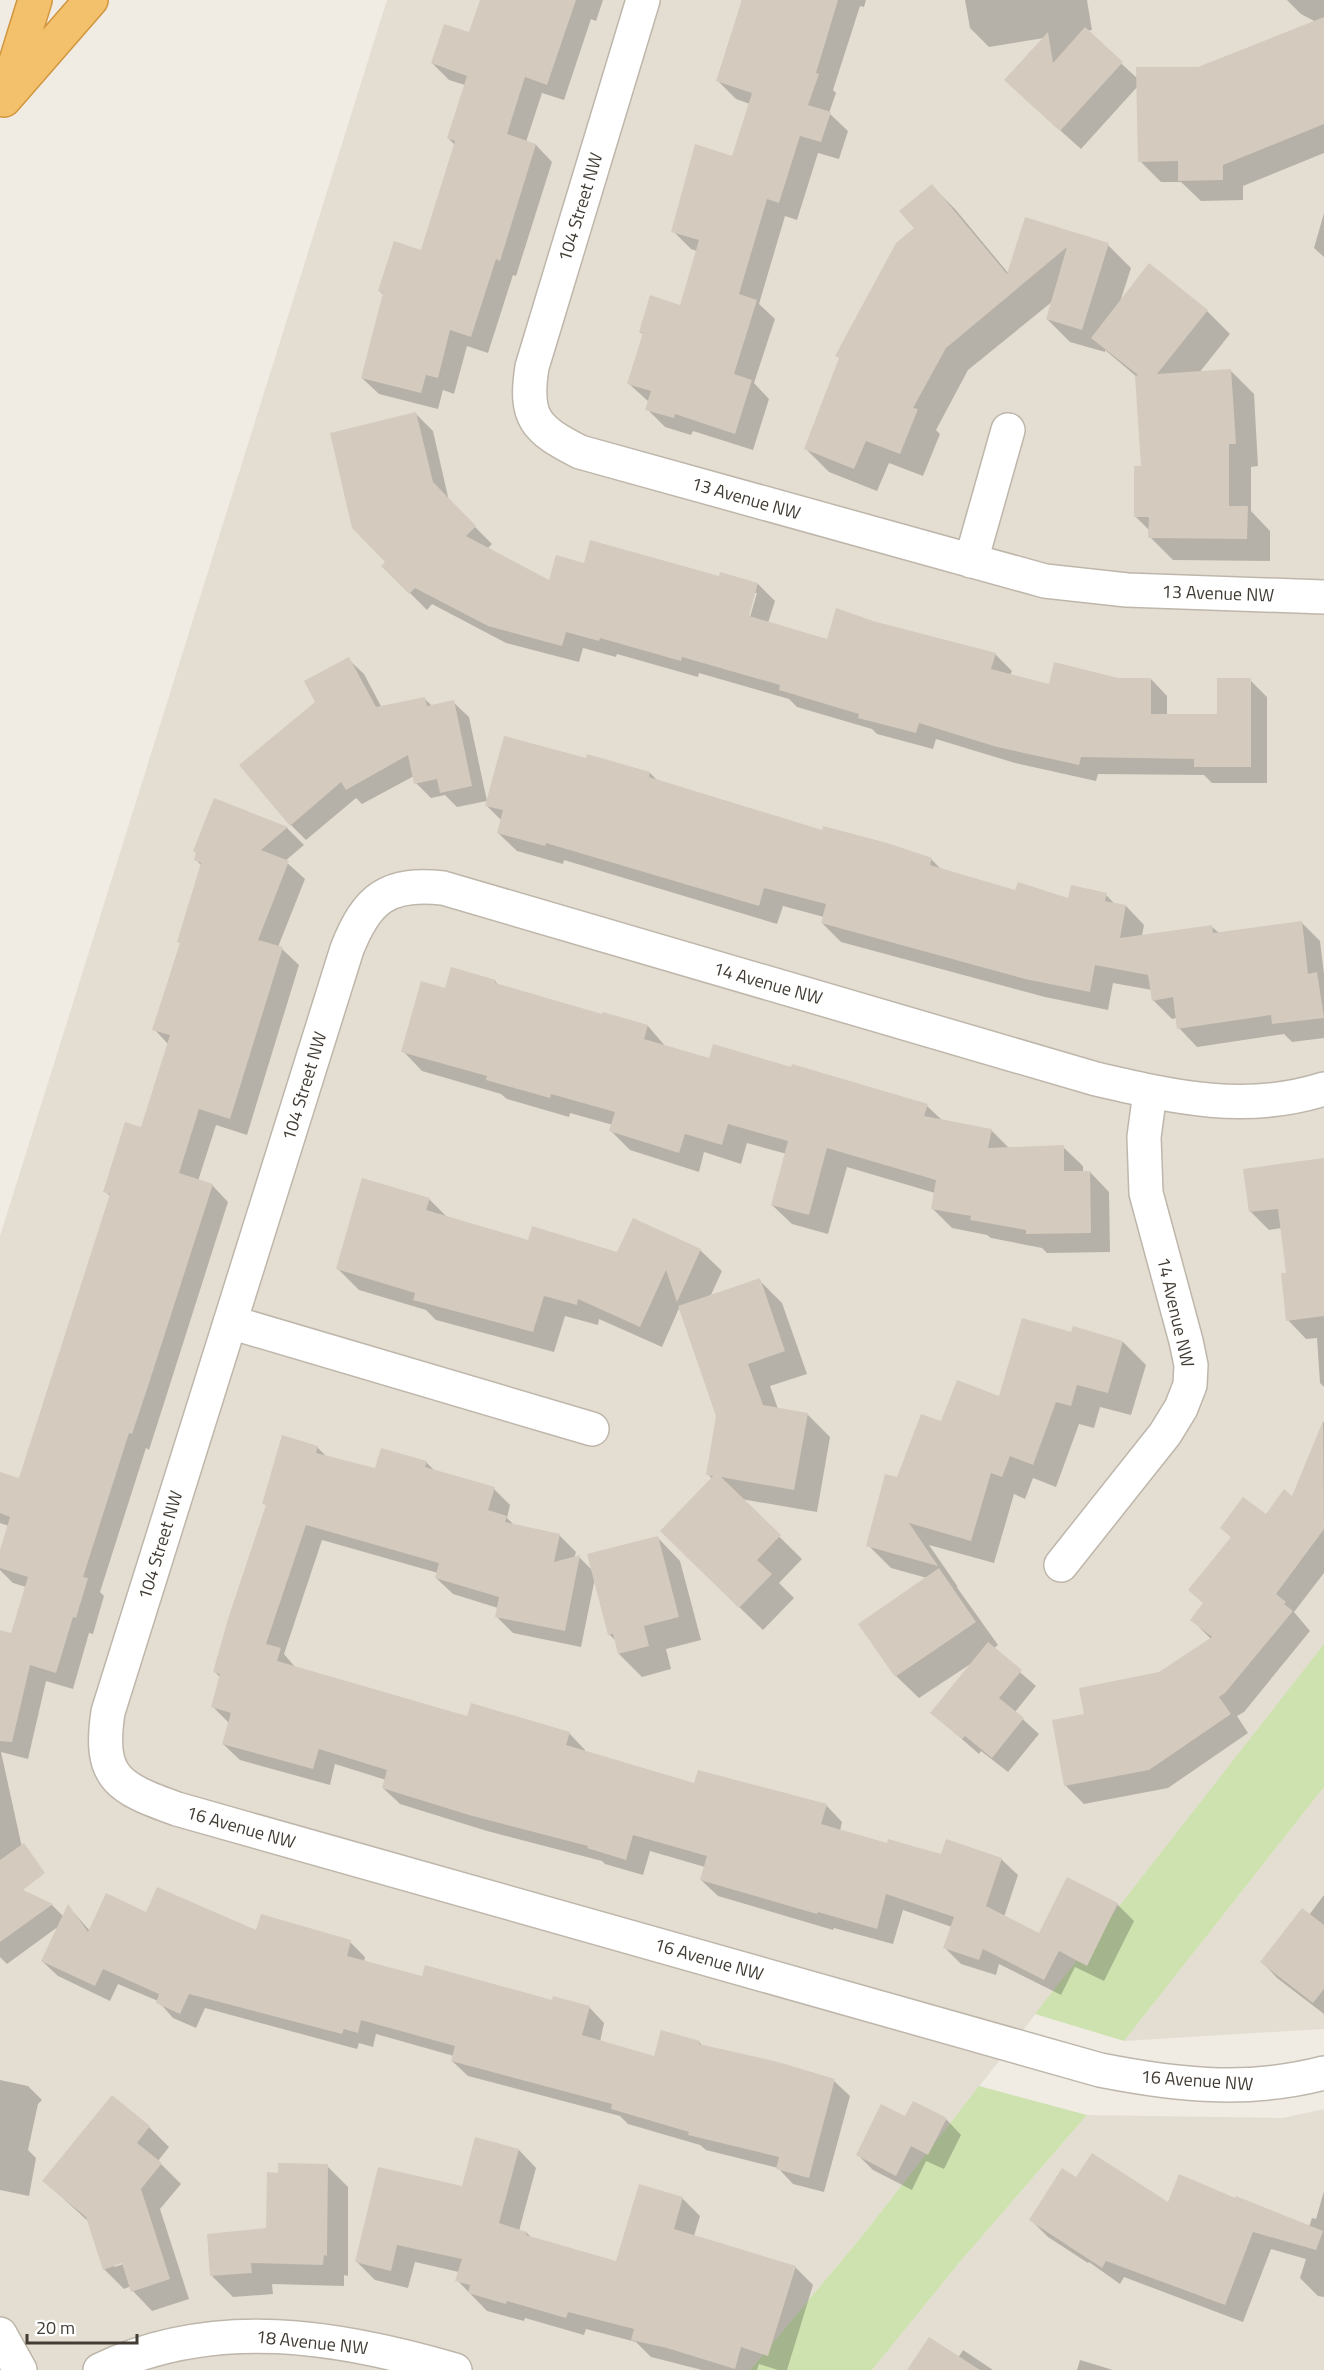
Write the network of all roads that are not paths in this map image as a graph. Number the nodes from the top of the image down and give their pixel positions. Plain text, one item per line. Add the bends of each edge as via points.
1 (35, 0) edge
2 (91, 0) edge
3 (644, 0) edge
4 (2, 108) edge
5 (532, 415) joint
6 (1008, 430) dead end
7 (971, 561) junction
8 (1324, 597) edge
9 (385, 895) joint
10 (1324, 1089) edge
11 (1150, 1092) junction
12 (230, 1322) junction
13 (592, 1429) dead end
14 (1061, 1565) dead end
15 (110, 1770) joint
16 (1324, 2073) edge
17 (0, 2334) edge
18 (20, 2370) edge
19 (100, 2370) edge
20 (455, 2370) edge

1 - 4 highway
2 - 4 highway
3 - 5 street, 104 Street NW via 537,343 528,390
5 - 7 street, 13 Avenue NW via 541,428 580,452
6 - 7 street
7 - 8 street, 13 Avenue NW via 1012,574 1076,586
9 - 11 street, 14 Avenue NW via 421,886 443,888
9 - 12 street, 104 Street NW via 369,907 347,949
10 - 11 street, 14 Avenue NW via 1263,1101 1218,1102
11 - 14 street, 14 Avenue NW via 1144,1137 1146,1193 1186,1341 1190,1385 1165,1434
12 - 13 street
12 - 15 street, 104 Street NW via 108,1712 105,1754
15 - 16 street, 16 Avenue NW via 125,1787 177,1809 1100,2070 1161,2082 1209,2085 1255,2085
17 - 18 street
19 - 20 street, 18 Avenue NW via 122,2359 169,2347 211,2338 257,2335 364,2346

